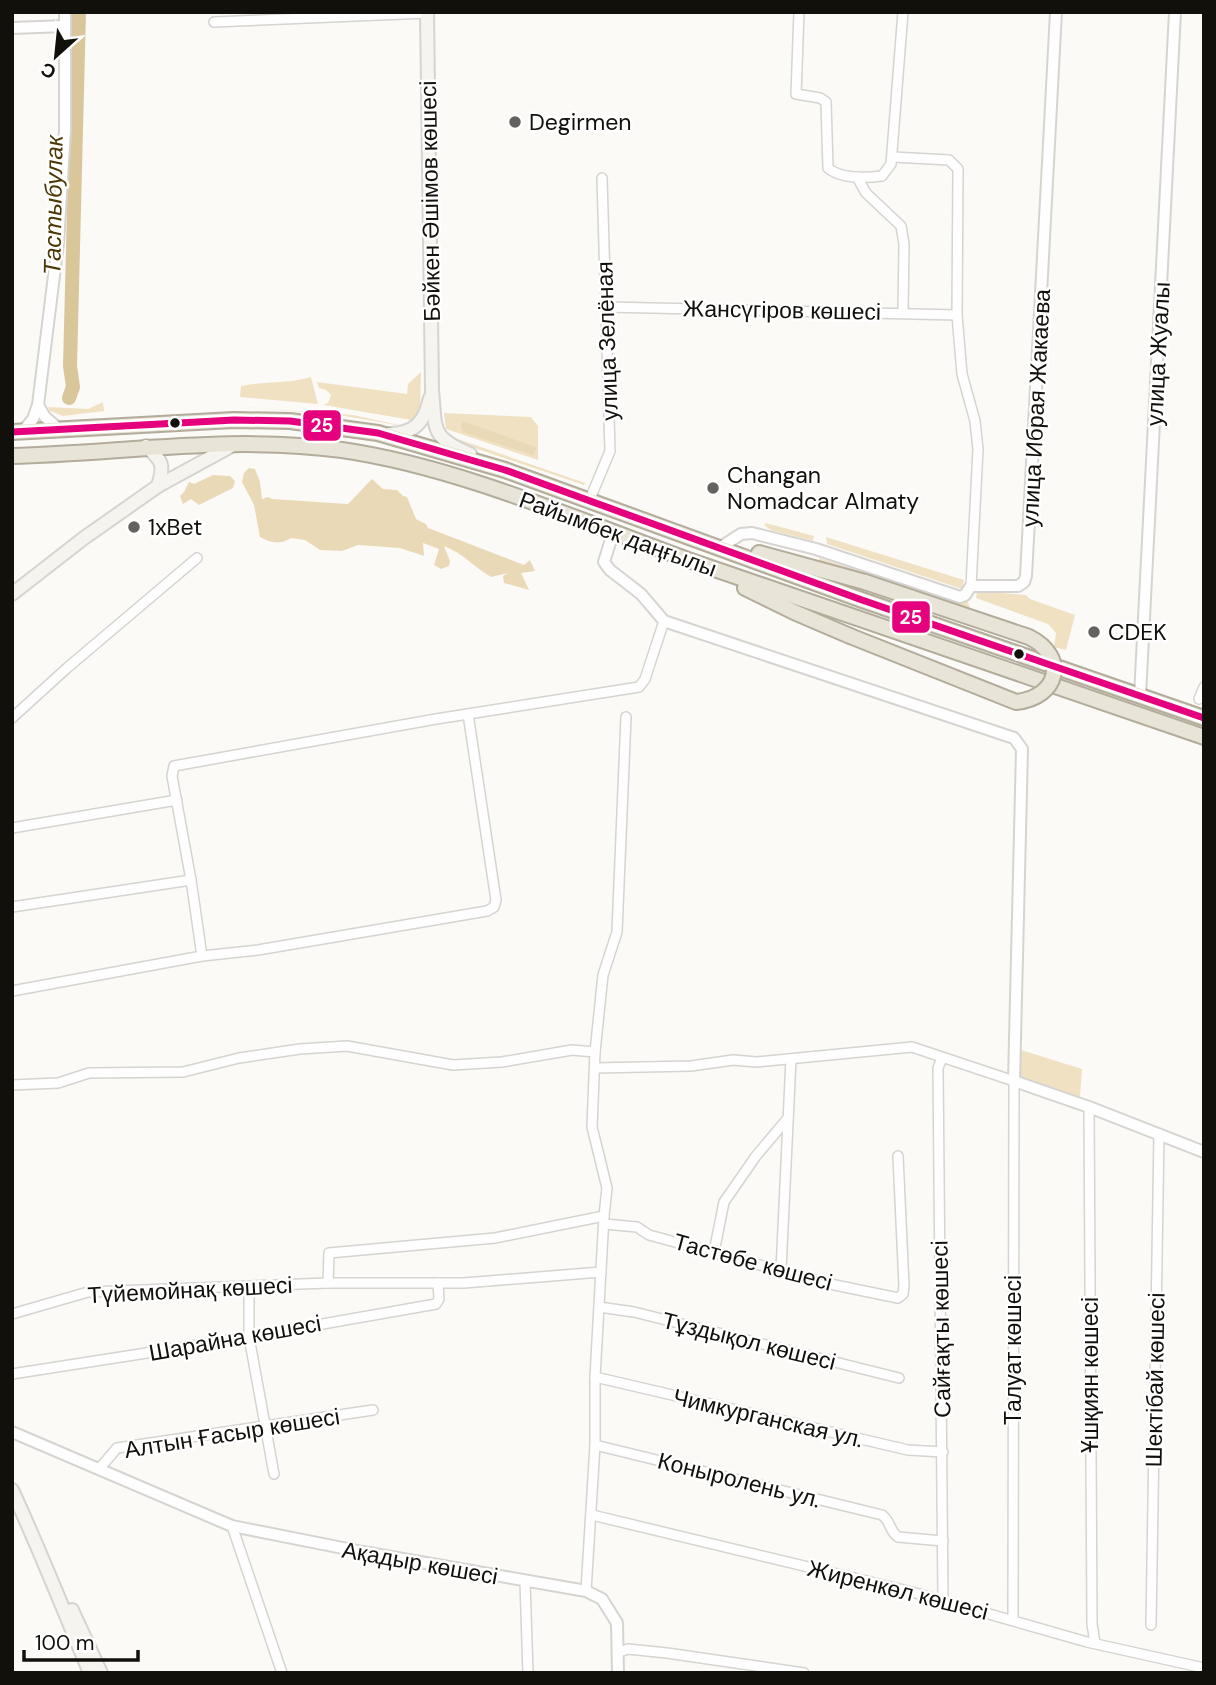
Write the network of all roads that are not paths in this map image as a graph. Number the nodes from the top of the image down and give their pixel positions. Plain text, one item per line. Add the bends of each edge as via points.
1 (65, 12) edge
2 (799, 12) edge
3 (903, 12) edge
4 (1056, 12) edge
5 (1175, 12) edge
6 (427, 13) edge
7 (214, 22) dead end
8 (65, 26) junction
9 (12, 28) edge
10 (893, 157) junction
11 (857, 177) junction
12 (602, 178) dead end
13 (606, 307) junction
14 (903, 313) junction
15 (957, 315) junction
16 (432, 390) junction
17 (38, 405) junction
18 (59, 429) junction
19 (16, 431) edge
20 (378, 433) junction
21 (237, 443) junction
22 (146, 446) junction
23 (16, 457) edge
24 (505, 470) junction
25 (158, 486) junction
26 (590, 499) junction
27 (613, 533) junction
28 (698, 539) junction
29 (724, 545) junction
30 (816, 550) junction
31 (197, 558) dead end
32 (691, 560) junction
33 (811, 566) junction
34 (971, 586) junction
35 (12, 594) edge
36 (664, 621) junction
37 (1204, 687) edge
38 (1140, 696) junction
39 (1199, 698) dead end
40 (468, 714) junction
41 (1200, 716) edge
42 (626, 717) dead end
43 (12, 719) edge
44 (1204, 737) edge
45 (177, 800) junction
46 (12, 828) edge
47 (191, 880) junction
48 (12, 908) edge
49 (202, 956) junction
50 (12, 991) edge
51 (595, 1052) junction
52 (942, 1058) junction
53 (791, 1059) junction
54 (595, 1068) junction
55 (1014, 1081) junction
56 (12, 1085) edge
57 (1089, 1107) junction
58 (788, 1118) junction
59 (1159, 1134) junction
60 (1204, 1152) edge
61 (898, 1156) dead end
62 (604, 1220) junction
63 (714, 1252) junction
64 (781, 1270) junction
65 (601, 1272) junction
66 (328, 1283) junction
67 (438, 1283) junction
68 (249, 1286) junction
69 (599, 1307) junction
70 (12, 1314) edge
71 (249, 1337) junction
72 (12, 1374) edge
73 (595, 1377) junction
74 (899, 1378) dead end
75 (373, 1410) dead end
76 (265, 1426) junction
77 (12, 1432) edge
78 (595, 1445) junction
79 (943, 1452) junction
80 (99, 1469) junction
81 (275, 1474) dead end
82 (12, 1490) edge
83 (592, 1515) junction
84 (232, 1526) junction
85 (943, 1541) junction
86 (40, 1551) junction
87 (525, 1582) junction
88 (586, 1591) junction
89 (943, 1601) junction
90 (1013, 1620) junction
91 (1151, 1625) dead end
92 (1095, 1643) junction
93 (619, 1652) junction
94 (1204, 1668) edge
95 (90, 1673) edge
96 (102, 1673) edge
97 (282, 1673) edge
98 (528, 1673) edge
99 (618, 1673) edge
100 (804, 1673) edge

1 - 8 street
2 - 11 street via 796,94 826,102 828,168
3 - 10 street
4 - 34 street, улица Ибрая Жакаева via 1026,576 1018,586
5 - 38 street, улица Жуалы
6 - 7 street
6 - 16 main road, Бәйкен Әшімов көшесі
8 - 9 street
8 - 17 street via 58,243
10 - 11 street via 882,176
10 - 15 street via 949,160 958,169
11 - 14 street via 866,193 901,226
12 - 13 street, улица Зелёная
13 - 14 street, Жансүгіров көшесі
13 - 26 street, улица Зелёная via 610,452
14 - 15 street, Жансүгіров көшесі
15 - 34 street via 962,374 978,449
16 - 20 main road via 419,425 401,434
16 - 24 main road, Бәйкен Әшімов көшесі via 439,438
17 - 18 street
17 - 19 street via 33,419
18 - 19 highway, Райымбек даңғылы
18 - 20 highway, Райымбек даңғылы via 234,420 290,421
20 - 24 highway, Райымбек даңғылы
21 - 22 highway, Райымбек даңғылы
21 - 25 main road
21 - 27 highway, Райымбек даңғылы via 346,451 410,464
22 - 23 highway, Райымбек даңғылы
22 - 25 main road via 162,464
24 - 26 highway, Райымбек даңғылы
25 - 35 main road
26 - 28 highway, Райымбек даңғылы
27 - 32 highway, Райымбек даңғылы
27 - 36 street via 604,562
28 - 29 highway
28 - 38 highway, Райымбек даңғылы
29 - 30 street via 752,533
29 - 33 highway
30 - 33 street
30 - 34 street, улица Ибрая Жакаева via 960,597
31 - 43 street
32 - 33 highway, bridge via 794,612 1016,702 1031,701 1051,682 1052,656 1043,644 1029,637
32 - 44 highway, Райымбек даңғылы
36 - 40 street via 639,687
36 - 55 street via 1014,738 1023,749
37 - 39 street
38 - 41 highway, Райымбек даңғылы
40 - 45 street via 177,764 172,776
40 - 49 street via 494,907
42 - 51 street via 617,932 603,975
45 - 46 street
45 - 47 street
47 - 48 street
47 - 49 street
49 - 50 street
51 - 54 street
51 - 56 street via 572,1050 453,1065 347,1045 239,1058 183,1072 89,1073 58,1083
52 - 53 street via 912,1047
52 - 55 street
52 - 79 street, Сайғақты көшесі via 938,1068 938,1152
53 - 54 street
53 - 58 street
54 - 62 street via 592,1127 607,1188
55 - 57 street
55 - 90 street, Талуат көшесі
57 - 59 street
57 - 92 street, Ұшқиян көшесі via 1091,1611
58 - 63 street via 724,1202
58 - 64 street
59 - 60 street
59 - 91 street, Шектібай көшесі
61 - 64 street, Тастөбе көшесі via 903,1294 891,1297
62 - 63 street, Тастөбе көшесі
62 - 65 street
62 - 66 street via 495,1238 328,1252
63 - 64 street, Тастөбе көшесі
65 - 67 street, Түйемойнақ көшесі
65 - 69 street
66 - 67 street, Түйемойнақ көшесі
66 - 68 street, Түйемойнақ көшесі
67 - 71 street, Шарайна көшесі via 436,1304
68 - 70 street, Түйемойнақ көшесі via 88,1292
68 - 71 street
69 - 73 street
69 - 74 street, Тұздықол көшесі
71 - 72 street, Шарайна көшесі
71 - 76 street
73 - 78 street
73 - 79 street, Чимкурганская ул. via 908,1450
75 - 76 street, Алтын Ғасыр көшесі
76 - 80 street, Алтын Ғасыр көшесі via 117,1448
76 - 81 street
77 - 80 street, Ақадыр көшесі
78 - 83 street
78 - 85 street, Коныролень ул. via 882,1515 898,1537
79 - 85 street, Сайғақты көшесі
80 - 84 street, Ақадыр көшесі
82 - 86 main road
83 - 88 street
83 - 89 street, Жиренкөл көшесі
84 - 87 street, Ақадыр көшесі
84 - 97 street
85 - 89 street, Сайғақты көшесі
86 - 95 main road
86 - 96 main road
87 - 88 street, Ақадыр көшесі
87 - 98 street
88 - 93 street via 603,1599 611,1610
89 - 90 street, Жиренкөл көшесі
90 - 92 street, Жиренкөл көшесі
92 - 94 street, Жиренкөл көшесі
93 - 99 street
93 - 100 street via 667,1653

